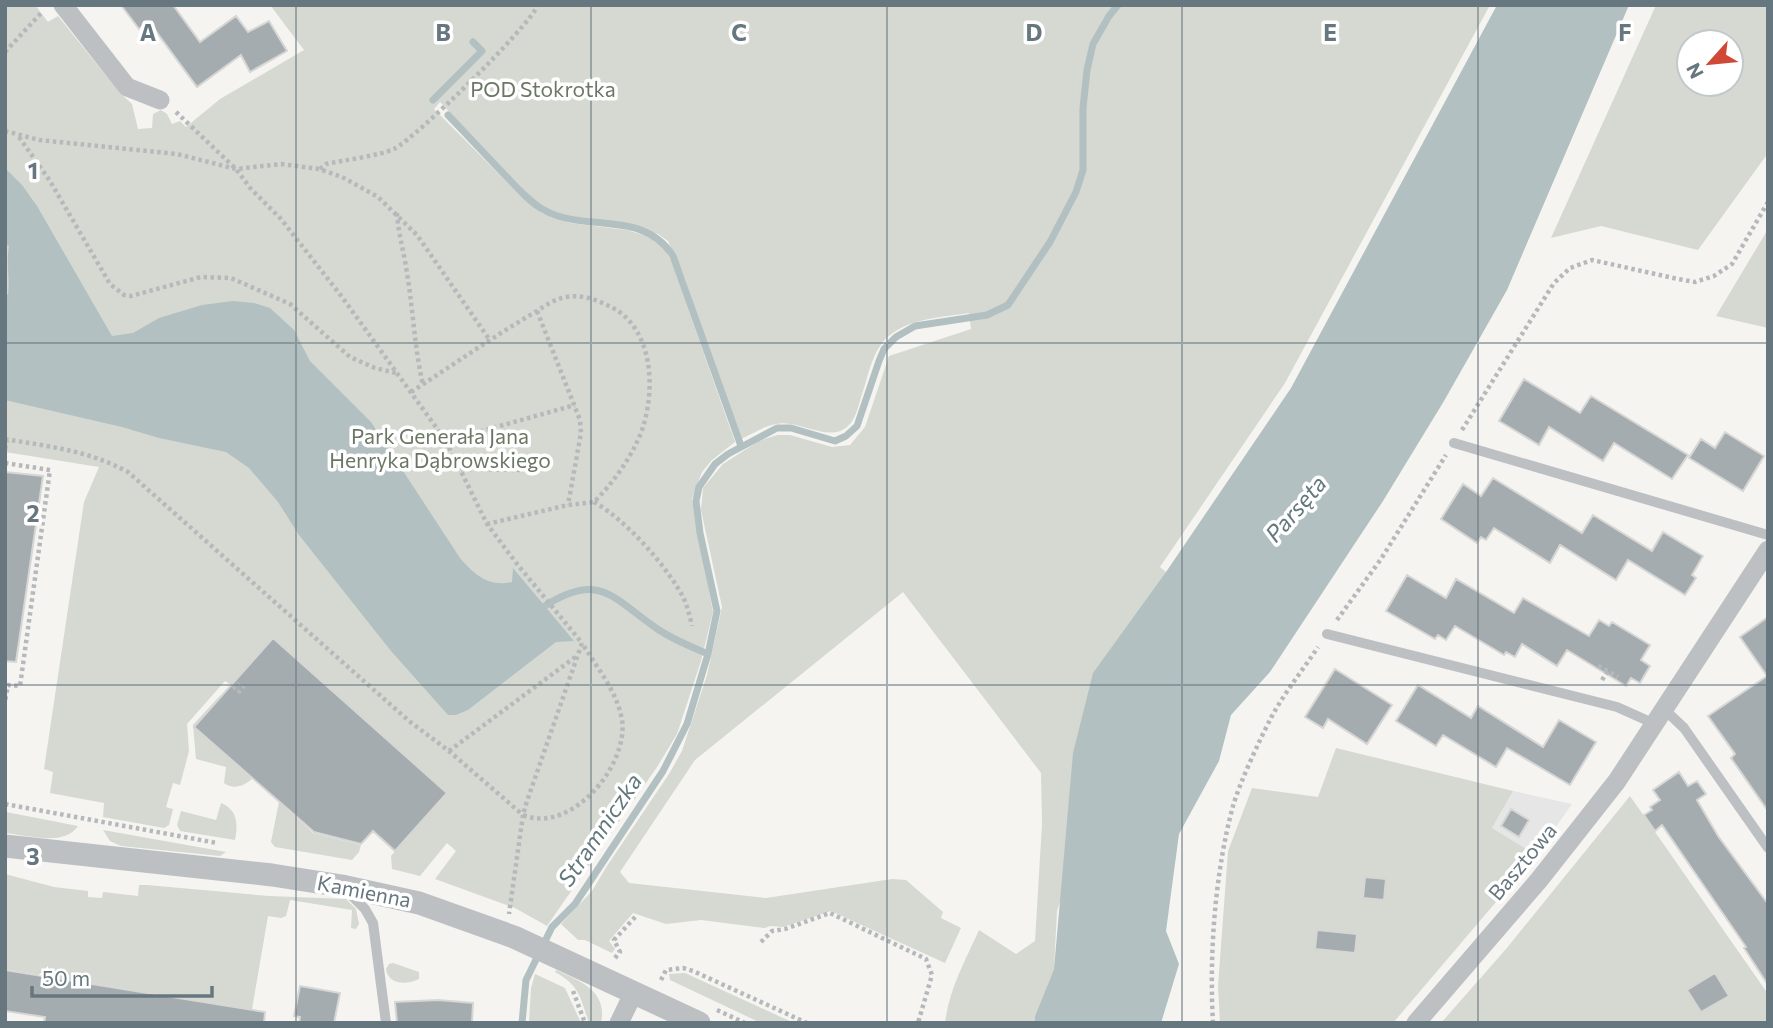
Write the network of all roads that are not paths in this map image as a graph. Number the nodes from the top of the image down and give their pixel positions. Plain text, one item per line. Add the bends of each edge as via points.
1 (63, 5) edge
2 (160, 100) road end
3 (1454, 443) road end
4 (1768, 535) edge
5 (1768, 550) edge
6 (1327, 634) road end
7 (1661, 717) junction
8 (5, 846) edge
9 (1768, 848) edge
10 (342, 886) junction
11 (634, 992) junction
12 (386, 1023) edge
13 (620, 1023) edge
14 (699, 1023) edge
15 (1416, 1023) edge

1 - 2 street via 127,87
3 - 4 lane
5 - 7 street, Basztowa
6 - 7 lane
7 - 9 lane via 1684,728
7 - 15 street, Basztowa via 1618,781 1548,869
8 - 10 street, Kamienna
10 - 11 street, Kamienna via 511,926
10 - 12 lane via 373,923
11 - 13 street
11 - 14 street, Kamienna

